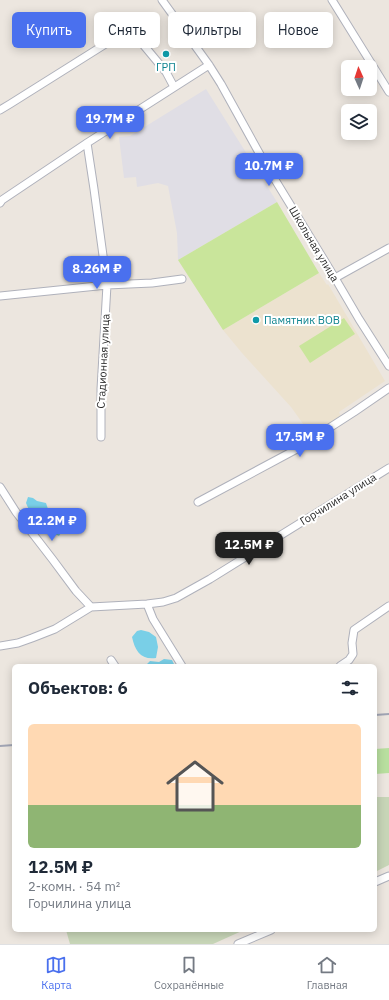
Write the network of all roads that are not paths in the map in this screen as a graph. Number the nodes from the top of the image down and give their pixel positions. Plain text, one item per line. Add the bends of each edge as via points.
1 (162, 0) edge
2 (332, 0) edge
3 (209, 65) junction
4 (174, 87) junction
5 (389, 92) edge
6 (0, 110) edge
7 (87, 144) junction
8 (0, 203) edge
9 (389, 248) edge
10 (335, 278) junction
11 (182, 279) dead end
12 (107, 285) junction
13 (0, 296) edge
14 (389, 366) edge
15 (389, 388) edge
16 (101, 437) dead end
17 (389, 468) edge
18 (0, 487) edge
19 (198, 502) dead end
20 (147, 604) junction
21 (389, 606) edge
22 (91, 607) junction
23 (0, 646) edge
24 (181, 664) edge
25 (343, 664) edge
26 (389, 876) edge
27 (377, 881) edge
28 (266, 932) edge
29 (238, 944) edge

1 - 3 street, Школьная улица
2 - 5 street
3 - 4 street
3 - 10 street, Школьная улица
4 - 6 street via 166,72 136,36 129,34 115,38
4 - 7 street
7 - 8 street
7 - 12 street, Стадионная улица
9 - 10 street
10 - 14 street, Школьная улица
11 - 12 street
12 - 13 street
12 - 16 street, Стадионная улица
15 - 19 street via 295,450
17 - 20 street, Горчилина улица via 192,590 176,598
18 - 22 street via 16,512
20 - 22 street, Горчилина улица
20 - 24 street via 153,619
21 - 25 street via 354,630 353,654
22 - 23 street via 55,629 18,643
26 - 27 street
28 - 29 street

